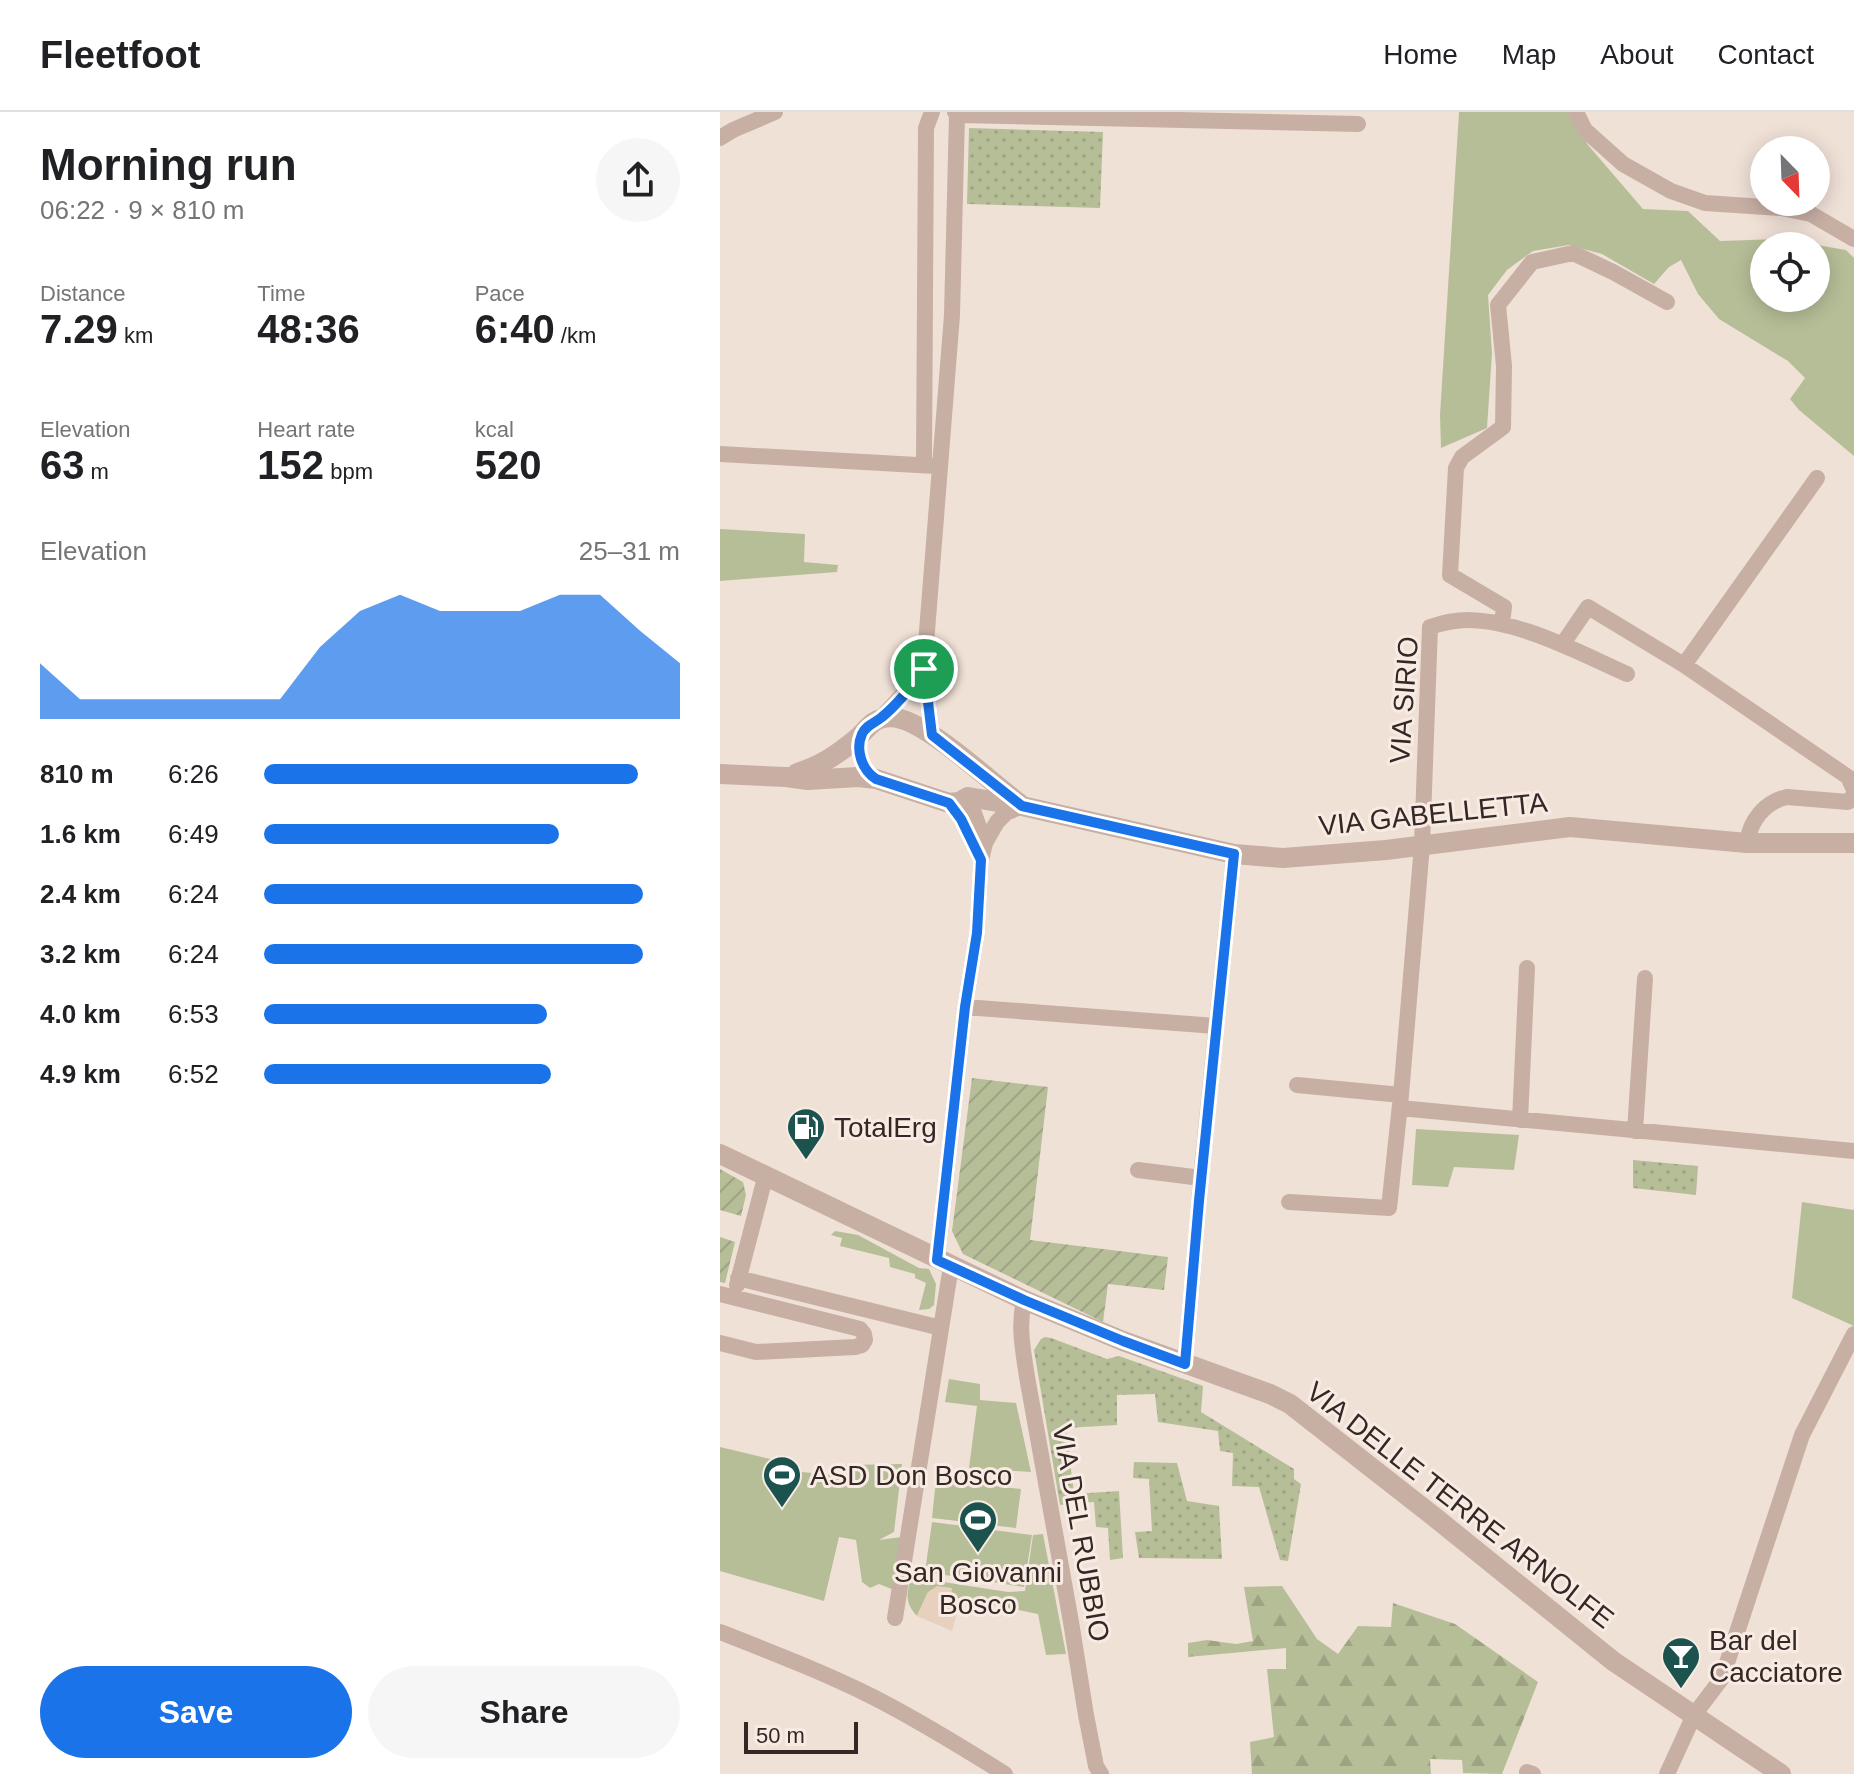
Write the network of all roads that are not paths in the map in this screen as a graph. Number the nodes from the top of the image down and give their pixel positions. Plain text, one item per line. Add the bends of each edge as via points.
1 (775, 112) edge
2 (932, 112) edge
3 (1576, 112) edge
4 (956, 114) edge
5 (1358, 124) dead end
6 (720, 138) edge
7 (1854, 239) edge
8 (1667, 302) dead end
9 (720, 454) edge
10 (932, 466) junction
11 (1817, 478) dead end
12 (1502, 623) junction
13 (1562, 645) junction
14 (1684, 665) junction
15 (924, 669) junction
16 (1627, 674) dead end
17 (880, 719) junction
18 (863, 733) junction
19 (932, 735) junction
20 (973, 768) junction
21 (720, 774) edge
22 (786, 777) junction
23 (876, 779) junction
24 (1854, 793) edge
25 (959, 800) junction
26 (1022, 806) junction
27 (985, 843) junction
28 (1747, 843) junction
29 (1854, 843) edge
30 (1422, 845) junction
31 (1234, 854) junction
32 (981, 860) junction
33 (1527, 968) dead end
34 (1645, 978) dead end
35 (965, 1007) junction
36 (1216, 1026) junction
37 (1297, 1085) dead end
38 (1400, 1102) junction
39 (1520, 1120) junction
40 (1635, 1131) junction
41 (1854, 1151) edge
42 (720, 1154) edge
43 (1138, 1170) dead end
44 (766, 1174) junction
45 (1201, 1178) junction
46 (1289, 1202) dead end
47 (944, 1263) junction
48 (738, 1278) junction
49 (727, 1296) edge
50 (1024, 1300) junction
51 (941, 1328) junction
52 (1854, 1334) edge
53 (720, 1343) edge
54 (1185, 1364) junction
55 (895, 1618) dead end
56 (720, 1632) edge
57 (1694, 1715) junction
58 (1005, 1774) edge
59 (1101, 1774) edge
60 (1667, 1774) edge
61 (1781, 1774) edge

1 - 6 street
2 - 10 street via 926,128
3 - 7 street via 1585,130 1623,164 1671,191 1705,203 1811,214
4 - 5 street
4 - 10 street via 952,315
8 - 12 street via 1573,253 1532,262 1498,305 1503,427 1462,457 1456,468 1450,575 1504,607
9 - 10 street
10 - 15 street
11 - 14 street
12 - 13 street, VIA SIRIO
12 - 30 street, VIA SIRIO via 1467,620 1430,627
13 - 14 street via 1588,607
13 - 16 street, VIA SIRIO
14 - 24 street via 1848,777
15 - 17 street
15 - 19 street
17 - 18 street, VIA GABELLETTA
17 - 19 street, VIA GABELLETTA via 906,720
18 - 22 street, VIA GABELLETTA via 817,767
18 - 23 street via 862,763
19 - 20 street, VIA GABELLETTA
20 - 25 street via 975,778
20 - 26 street, VIA GABELLETTA
21 - 22 street, VIA GABELLETTA
22 - 23 street, VIA GABELLETTA
23 - 25 street, VIA GABELLETTA
24 - 28 street via 1848,802 1779,798 1760,812
25 - 26 street, VIA GABELLETTA
25 - 27 street
25 - 32 street via 961,819
26 - 27 street via 997,822
26 - 31 street, VIA GABELLETTA
27 - 32 street
28 - 29 street, VIA GABELLETTA
28 - 30 street, VIA GABELLETTA via 1570,827
30 - 31 street, VIA GABELLETTA via 1283,858
30 - 38 street
31 - 36 street
32 - 35 street
33 - 39 street
34 - 40 street
35 - 36 street
35 - 47 street
36 - 45 street
37 - 38 street
38 - 39 street
38 - 46 street via 1389,1208
39 - 40 street
40 - 41 street
42 - 44 street, VIA DELLE TERRE ARNOLFE
43 - 45 street
44 - 47 street, VIA DELLE TERRE ARNOLFE
44 - 48 street
45 - 54 street
47 - 50 street, VIA DELLE TERRE ARNOLFE
47 - 51 street
48 - 49 street
48 - 51 street
49 - 53 street via 860,1329 865,1340 855,1347 756,1352
50 - 54 street, VIA DELLE TERRE ARNOLFE
50 - 59 street, VIA DEL RUBBIO via 1020,1318 1025,1364
51 - 55 street
52 - 57 street via 1802,1435 1722,1678
54 - 57 street, VIA DELLE TERRE ARNOLFE via 1290,1404 1613,1661
56 - 58 street via 872,1697
57 - 60 street
57 - 61 street, VIA DELLE TERRE ARNOLFE

